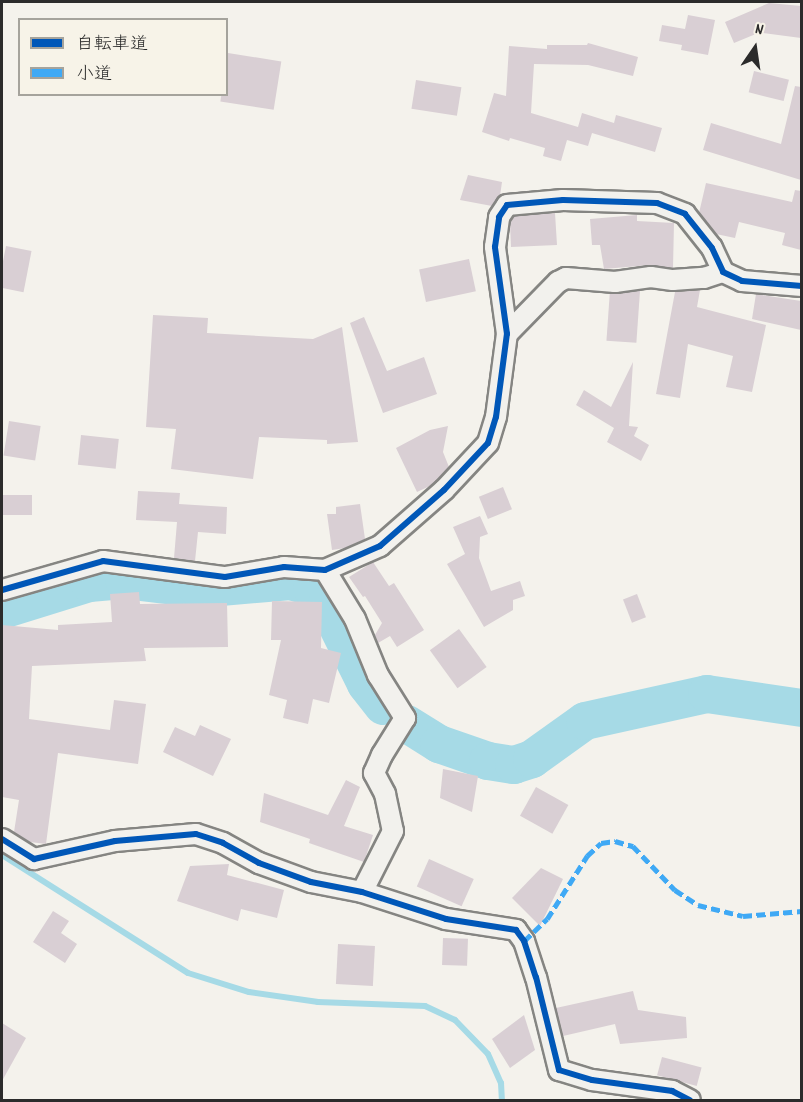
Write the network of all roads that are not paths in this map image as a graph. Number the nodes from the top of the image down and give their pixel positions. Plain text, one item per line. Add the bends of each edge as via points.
1 (723, 272) junction
2 (801, 286) edge
3 (507, 334) junction
4 (325, 570) junction
5 (2, 590) edge
6 (2, 839) edge
7 (362, 892) junction
8 (690, 1101) edge

1 - 2 street via 742,281
1 - 3 street via 673,280 651,277 615,282 566,278
1 - 3 street via 712,248 685,214 657,203 563,200 507,205 499,217 495,247
3 - 4 street via 496,417 488,443 444,490 381,546
4 - 5 street via 284,567 225,577 103,561
4 - 7 street via 355,619 378,675 405,718 374,773 385,794 393,831
6 - 7 street via 34,859 115,841 196,834 310,882
7 - 8 street via 446,919 516,930 524,941 536,977 559,1070 592,1080 672,1091

